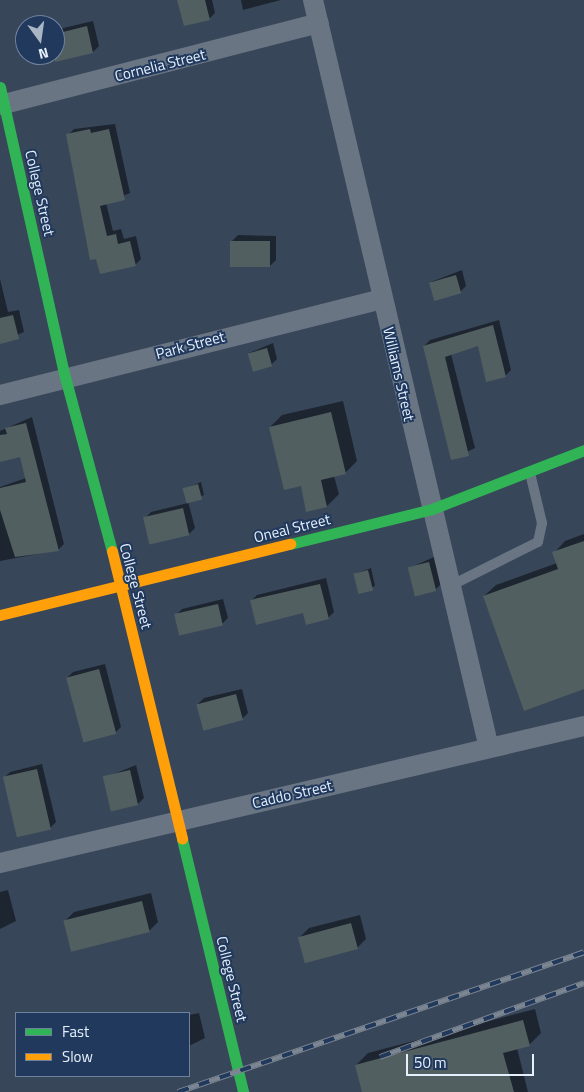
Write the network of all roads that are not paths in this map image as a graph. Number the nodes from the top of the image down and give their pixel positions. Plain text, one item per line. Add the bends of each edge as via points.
1 (313, 0) edge
2 (319, 23) junction
3 (1, 98) edge
4 (381, 299) junction
5 (65, 377) junction
6 (0, 395) edge
7 (584, 450) edge
8 (530, 473) junction
9 (432, 509) junction
10 (121, 586) junction
11 (450, 586) junction
12 (0, 615) edge
13 (584, 726) edge
14 (489, 748) junction
15 (178, 820) junction
16 (0, 863) edge
17 (243, 1092) edge

1 - 2 street, Williams Street
2 - 3 street, Cornelia Street
2 - 4 street, Williams Street
3 - 5 street, College Street
4 - 5 street, Park Street
4 - 9 street, Williams Street
5 - 6 street, Park Street
5 - 10 street, College Street
7 - 8 street, Oneal Street
8 - 9 street, Oneal Street
8 - 11 lane via 542,523 538,542
9 - 10 street, Oneal Street
9 - 11 street, Williams Street
10 - 12 street, Oneal Street
10 - 15 street, College Street
11 - 14 street, Williams Street
13 - 14 street, Caddo Street
14 - 15 street, Caddo Street
15 - 16 street, Caddo Street
15 - 17 street, College Street

